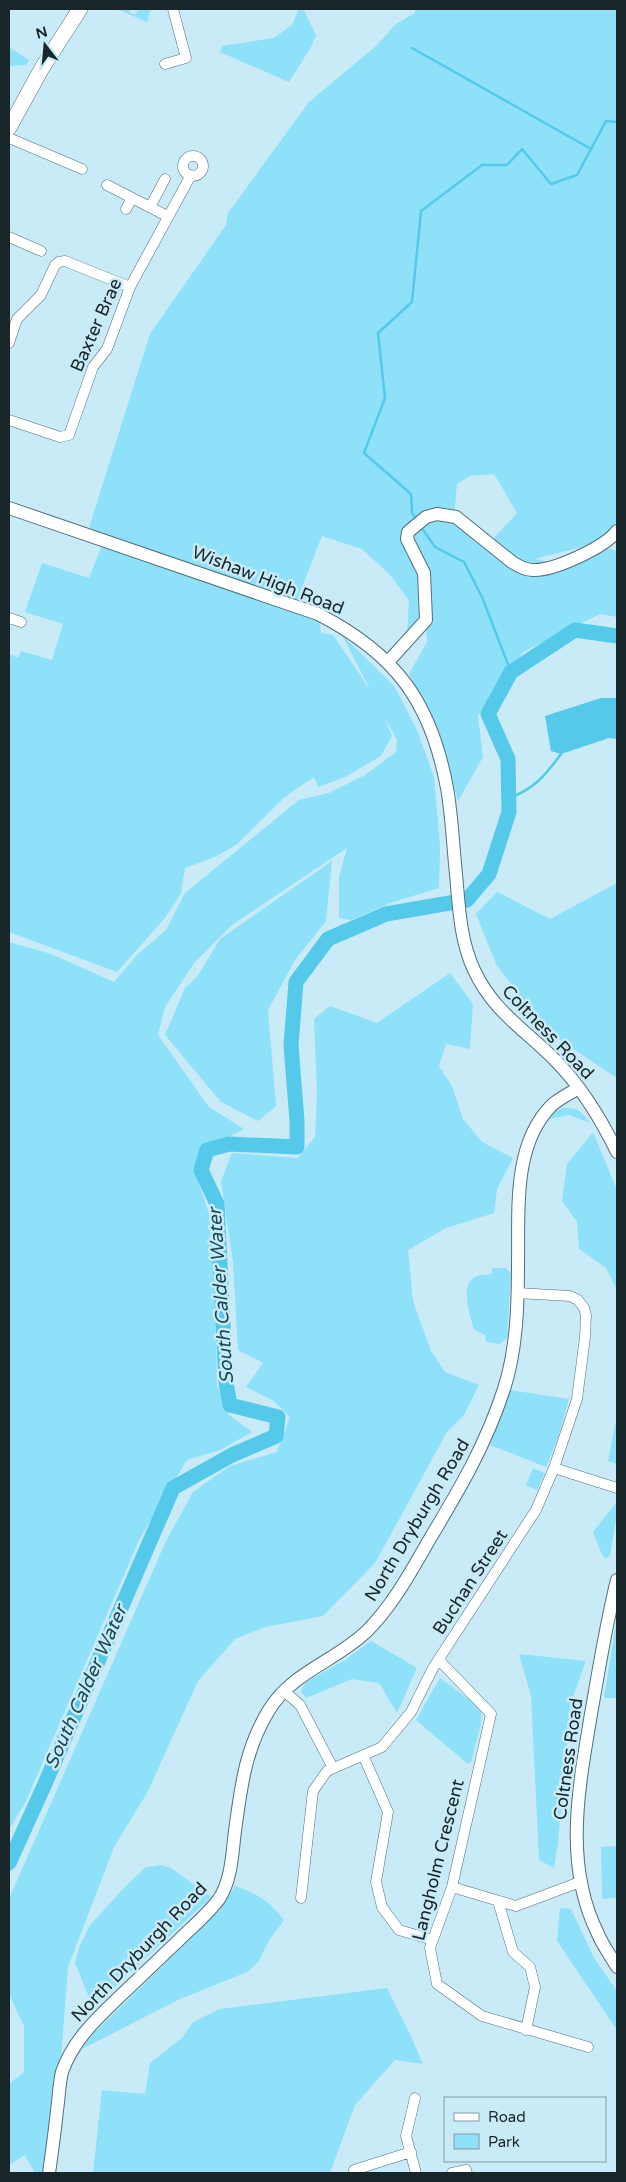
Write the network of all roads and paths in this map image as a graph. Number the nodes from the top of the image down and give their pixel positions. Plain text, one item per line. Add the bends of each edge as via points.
1 (80, 9) edge
2 (173, 9) edge
3 (165, 64) dead end
4 (9, 128) edge
5 (9, 138) edge
6 (82, 169) dead end
7 (191, 175) dead end
8 (165, 179) dead end
9 (106, 185) dead end
10 (132, 198) junction
11 (150, 207) junction
12 (126, 208) dead end
13 (167, 216) junction
14 (9, 237) edge
15 (41, 251) dead end
16 (130, 287) junction
17 (9, 343) edge
18 (9, 420) edge
19 (9, 508) edge
20 (617, 530) edge
21 (9, 618) edge
22 (21, 622) dead end
23 (388, 662) junction
24 (457, 891) joint
25 (579, 1088) junction
26 (617, 1152) edge
27 (517, 1293) junction
28 (554, 1468) junction
29 (617, 1488) edge
30 (617, 1580) edge
31 (439, 1660) junction
32 (284, 1691) junction
33 (363, 1755) junction
34 (334, 1768) junction
35 (580, 1882) junction
36 (452, 1887) junction
37 (302, 1898) dead end
38 (498, 1901) junction
39 (433, 1940) junction
40 (617, 1967) edge
41 (526, 2030) junction
42 (588, 2047) dead end
43 (415, 2098) dead end
44 (410, 2152) junction
45 (467, 2168) edge
46 (354, 2172) edge
47 (49, 2173) edge
48 (416, 2173) edge
49 (452, 2173) edge

1 - 4 main road
2 - 3 street via 186,58
5 - 6 street
7 - 13 street, Baxter Brae
8 - 11 street
9 - 10 street
10 - 11 street
10 - 12 street
11 - 13 street
13 - 16 street, Baxter Brae
14 - 15 street
16 - 17 street via 62,261 55,265 42,295 17,319
16 - 18 street, Baxter Brae via 107,349 93,367 69,435 60,437
19 - 23 street, Wishaw High Road via 318,614 344,628
20 - 23 street via 612,538 581,555 531,570 512,562 456,517 438,514 419,523 408,532 407,539 424,573 426,620
21 - 22 street
23 - 24 street, Wishaw High Road via 408,685 426,715 438,751 447,788
24 - 25 street, Coltness Road via 462,932 474,970 492,1002 555,1060
25 - 26 street, Coltness Road
25 - 27 street, North Dryburgh Road via 561,1098 544,1115 524,1162 519,1182
27 - 28 street, Buchan Street via 570,1296 578,1300 586,1316 577,1398
27 - 32 street, North Dryburgh Road via 508,1375 496,1414 472,1469 382,1614 351,1644 305,1672
28 - 29 street
28 - 31 street, Buchan Street via 536,1510
30 - 35 street, Coltness Road via 607,1619 578,1789 576,1834
31 - 33 street, Buchan Street via 411,1712 382,1747
31 - 36 street, Langholm Crescent via 490,1714
32 - 34 street via 300,1705
32 - 47 street, North Dryburgh Road via 270,1707 252,1738 244,1769 228,1880 218,1900 93,2022 73,2048 62,2073
33 - 34 street, Buchan Street
33 - 39 street via 388,1812 376,1882 382,1907 399,1930
34 - 37 street, Buchan Street via 327,1771 313,1791
35 - 38 street via 516,1906
35 - 40 street, Coltness Road via 597,1934
36 - 38 street
36 - 39 street, Langholm Crescent
38 - 41 street via 513,1952 530,1967 535,1986
39 - 41 street, Langholm Crescent via 430,1948 438,1984 482,2016
41 - 42 street, Langholm Crescent
43 - 44 street via 406,2136
44 - 46 street
44 - 48 street
45 - 49 street

